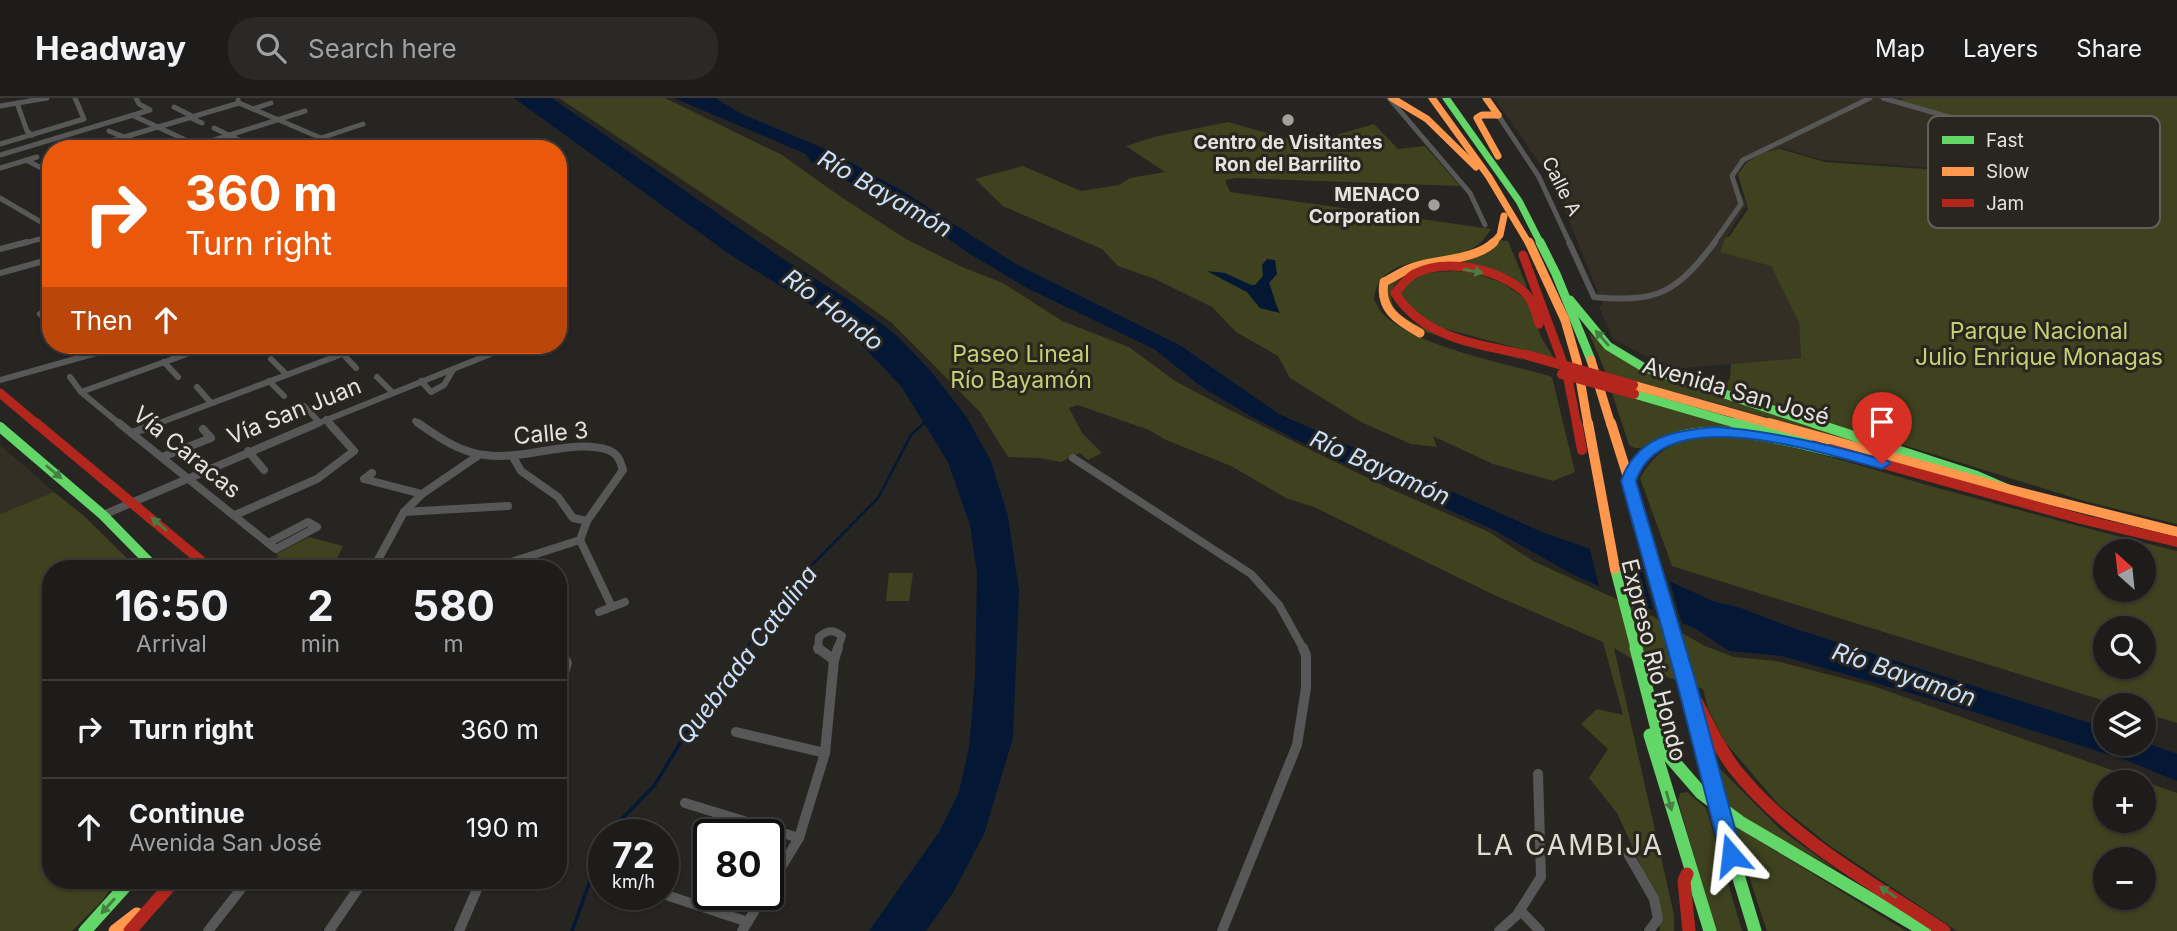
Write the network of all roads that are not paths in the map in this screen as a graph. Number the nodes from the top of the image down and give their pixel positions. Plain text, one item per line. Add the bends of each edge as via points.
1 (47, 98) edge
2 (75, 98) edge
3 (136, 98) edge
4 (1390, 98) edge
5 (1423, 98) edge
6 (1432, 98) edge
7 (1446, 98) edge
8 (1486, 98) edge
9 (1870, 98) edge
10 (1883, 98) edge
11 (237, 100) edge
12 (17, 103) junction
13 (271, 103) dead end
14 (0, 107) edge
15 (174, 107) dead end
16 (253, 109) junction
17 (305, 111) dead end
18 (1498, 115) junction
19 (134, 116) junction
20 (191, 116) junction
21 (1946, 116) edge
22 (278, 119) junction
23 (202, 123) dead end
24 (363, 124) dead end
25 (158, 126) junction
26 (214, 128) dead end
27 (109, 131) dead end
28 (32, 135) junction
29 (229, 135) junction
30 (125, 136) junction
31 (321, 138) junction
32 (52, 140) edge
33 (112, 140) edge
34 (133, 140) edge
35 (187, 140) edge
36 (213, 140) edge
37 (239, 140) edge
38 (316, 140) edge
39 (42, 143) edge
40 (0, 144) edge
41 (0, 155) edge
42 (37, 157) dead end
43 (26, 160) junction
44 (1476, 167) junction
45 (0, 168) edge
46 (42, 168) edge
47 (1500, 171) junction
48 (0, 198) edge
49 (1504, 216) junction
50 (42, 223) edge
51 (1485, 225) dead end
52 (42, 238) edge
53 (0, 249) edge
54 (42, 261) edge
55 (0, 273) edge
56 (1564, 293) junction
57 (93, 354) edge
58 (172, 354) edge
59 (187, 354) edge
60 (339, 354) edge
61 (343, 354) edge
62 (493, 354) edge
63 (176, 358) junction
64 (271, 359) dead end
65 (1529, 360) junction
66 (164, 362) junction
67 (356, 368) dead end
68 (453, 370) junction
69 (286, 374) junction
70 (1567, 374) junction
71 (70, 377) dead end
72 (178, 377) dead end
73 (377, 377) dead end
74 (0, 380) edge
75 (269, 381) junction
76 (421, 382) junction
77 (197, 387) dead end
78 (1633, 389) junction
79 (81, 391) junction
80 (392, 392) junction
81 (0, 393) edge
82 (284, 396) dead end
83 (211, 403) junction
84 (304, 406) dead end
85 (322, 421) junction
86 (415, 422) dead end
87 (0, 427) edge
88 (203, 429) dead end
89 (132, 433) junction
90 (248, 451) junction
91 (1842, 453) junction
92 (480, 454) junction
93 (162, 457) junction
94 (513, 457) junction
95 (1073, 458) dead end
96 (264, 470) dead end
97 (372, 473) dead end
98 (187, 477) junction
99 (1629, 481) junction
100 (2007, 489) junction
101 (422, 494) junction
102 (133, 501) junction
103 (508, 506) dead end
104 (1599, 510) junction
105 (404, 512) junction
106 (103, 515) junction
107 (235, 516) junction
108 (587, 521) junction
109 (2177, 532) edge
110 (580, 540) junction
111 (2177, 542) edge
112 (268, 543) junction
113 (147, 560) edge
114 (201, 560) edge
115 (379, 560) edge
116 (526, 560) edge
117 (625, 602) dead end
118 (612, 607) junction
119 (599, 611) dead end
120 (834, 660) dead end
121 (1636, 668) junction
122 (1687, 683) junction
123 (736, 732) dead end
124 (825, 753) junction
125 (1538, 774) dead end
126 (685, 803) dead end
127 (1718, 809) junction
128 (799, 838) junction
129 (1626, 850) dead end
130 (784, 863) edge
131 (1689, 869) junction
132 (123, 889) edge
133 (167, 889) edge
134 (241, 889) edge
135 (357, 889) edge
136 (477, 889) edge
137 (162, 894) junction
138 (679, 900) edge
139 (1879, 905) junction
140 (755, 910) edge
141 (1520, 910) junction
142 (745, 927) edge
143 (85, 931) edge
144 (115, 931) edge
145 (130, 931) edge
146 (208, 931) edge
147 (329, 931) edge
148 (459, 931) edge
149 (1222, 931) edge
150 (1499, 931) edge
151 (1540, 931) edge
152 (1649, 931) edge
153 (1689, 931) edge
154 (1710, 931) edge
155 (1755, 931) edge
156 (1915, 931) edge
157 (1926, 931) edge
158 (1944, 931) edge

1 - 12 street
2 - 28 street via 84,119
3 - 19 street via 149,110
4 - 44 main road via 1412,106
4 - 51 street via 1470,193
5 - 44 main road, Expreso Río Hondo
6 - 104 main road via 1505,201 1564,318 1582,383
7 - 47 main road, Expreso Río Hondo
8 - 18 main road, Calle A
9 - 18 street, Calle A via 1755,153 1732,170 1730,177 1740,205 1705,255 1672,288 1642,298 1594,297 1539,177
10 - 21 street
11 - 16 street
11 - 20 street
12 - 14 street
12 - 28 street
13 - 16 street
15 - 20 street
16 - 22 street
17 - 22 street
18 - 47 main road via 1477,118 1499,158
19 - 25 street
19 - 32 street
20 - 23 street
20 - 25 street
22 - 29 street
22 - 31 street
24 - 31 street
25 - 30 street
25 - 35 street
26 - 29 street
27 - 30 street
28 - 40 street
29 - 36 street
29 - 37 street
30 - 33 street
30 - 34 street
31 - 38 street
39 - 41 street
42 - 43 street
43 - 45 street
43 - 46 street
44 - 49 main road, Expreso Río Hondo
47 - 56 main road, Expreso Río Hondo
48 - 50 street
49 - 65 main road via 1502,231 1490,246 1404,268 1384,282 1380,296 1389,313 1419,332
49 - 70 main road, Expreso Río Hondo via 1532,273
52 - 53 street
54 - 55 street
56 - 99 main road, Expreso Río Hondo via 1587,348
100 -> 56 main road via 1643,367 1608,345
57 - 74 street
58 - 63 street
59 - 63 street
60 - 69 street
61 - 67 street
62 - 68 street, Vía San Juan
63 - 66 street
64 - 69 street
65 -> 70 main road via 1420,323 1400,307 1397,288 1413,275 1437,269 1477,271 1508,282 1530,300 1543,335
65 - 78 main road, Avenida San José, bridge
66 - 72 street
66 - 79 street
68 - 76 street, Vía San Juan
68 - 76 street via 444,385 431,392
69 - 75 street
70 - 104 main road, Expreso Río Hondo
71 - 79 street, Vía Caracas
73 - 80 street
75 - 82 street
75 - 83 street
76 - 80 street, Vía San Juan
77 - 83 street
78 - 91 main road, Avenida San José
78 - 100 main road, Avenida San José
79 - 89 street, Vía Caracas
80 - 85 street, Vía San Juan
81 - 102 main road
83 - 89 street
84 - 85 street
85 - 90 street, Vía San Juan
85 - 107 street via 354,451 317,479
86 - 92 street, Calle 3 via 457,447
87 -> 106 main road
88 - 93 street via 211,438
89 - 93 street, Vía Caracas
90 - 96 street
90 - 98 street, Vía San Juan
91 - 99 main road via 1737,433 1699,432 1651,449 1634,464
91 - 111 main road, Avenida San José
92 - 94 street, Calle 3
92 - 101 street
93 - 98 street, Vía Caracas
94 - 108 street via 521,471 558,497 573,518
94 - 108 street, Calle 3 via 592,447 618,453 623,470
95 - 149 street via 1251,574 1279,605 1306,655 1297,745
97 - 101 street via 364,478
98 - 102 street, Vía San Juan
98 - 107 street, Vía Caracas
99 - 122 main road, Expreso Río Hondo
100 - 109 main road, Avenida San José
101 - 105 street
102 - 106 street, Vía San Juan
114 -> 102 main road
103 - 105 street
104 - 121 main road, Expreso Río Hondo
105 - 115 street
106 - 113 main road
107 - 112 street, Vía Caracas
108 - 110 street
110 - 116 street
110 - 118 street
112 - 112 street via 276,550 317,527 308,522
117 - 118 street
118 - 119 street
120 - 124 street
121 - 127 main road via 1671,761
121 -> 131 main road, Expreso Río Hondo
122 - 127 main road, Expreso Río Hondo
158 -> 122 main road via 1810,840 1766,803 1727,759
123 - 124 street
124 - 128 street
125 - 141 street via 1541,877
126 - 128 street
127 - 139 main road
127 - 155 main road, Expreso Río Hondo
128 - 130 street
129 - 152 street via 1654,900 1658,919
131 - 153 main road via 1685,881
131 - 154 main road, Expreso Río Hondo
132 -> 143 main road
133 - 137 main road
134 - 146 street
135 - 147 street
136 - 148 street
137 - 144 main road
137 - 145 main road
138 - 142 street
139 - 156 main road
139 - 157 main road
140 - 142 street
141 - 150 street
141 - 151 street

